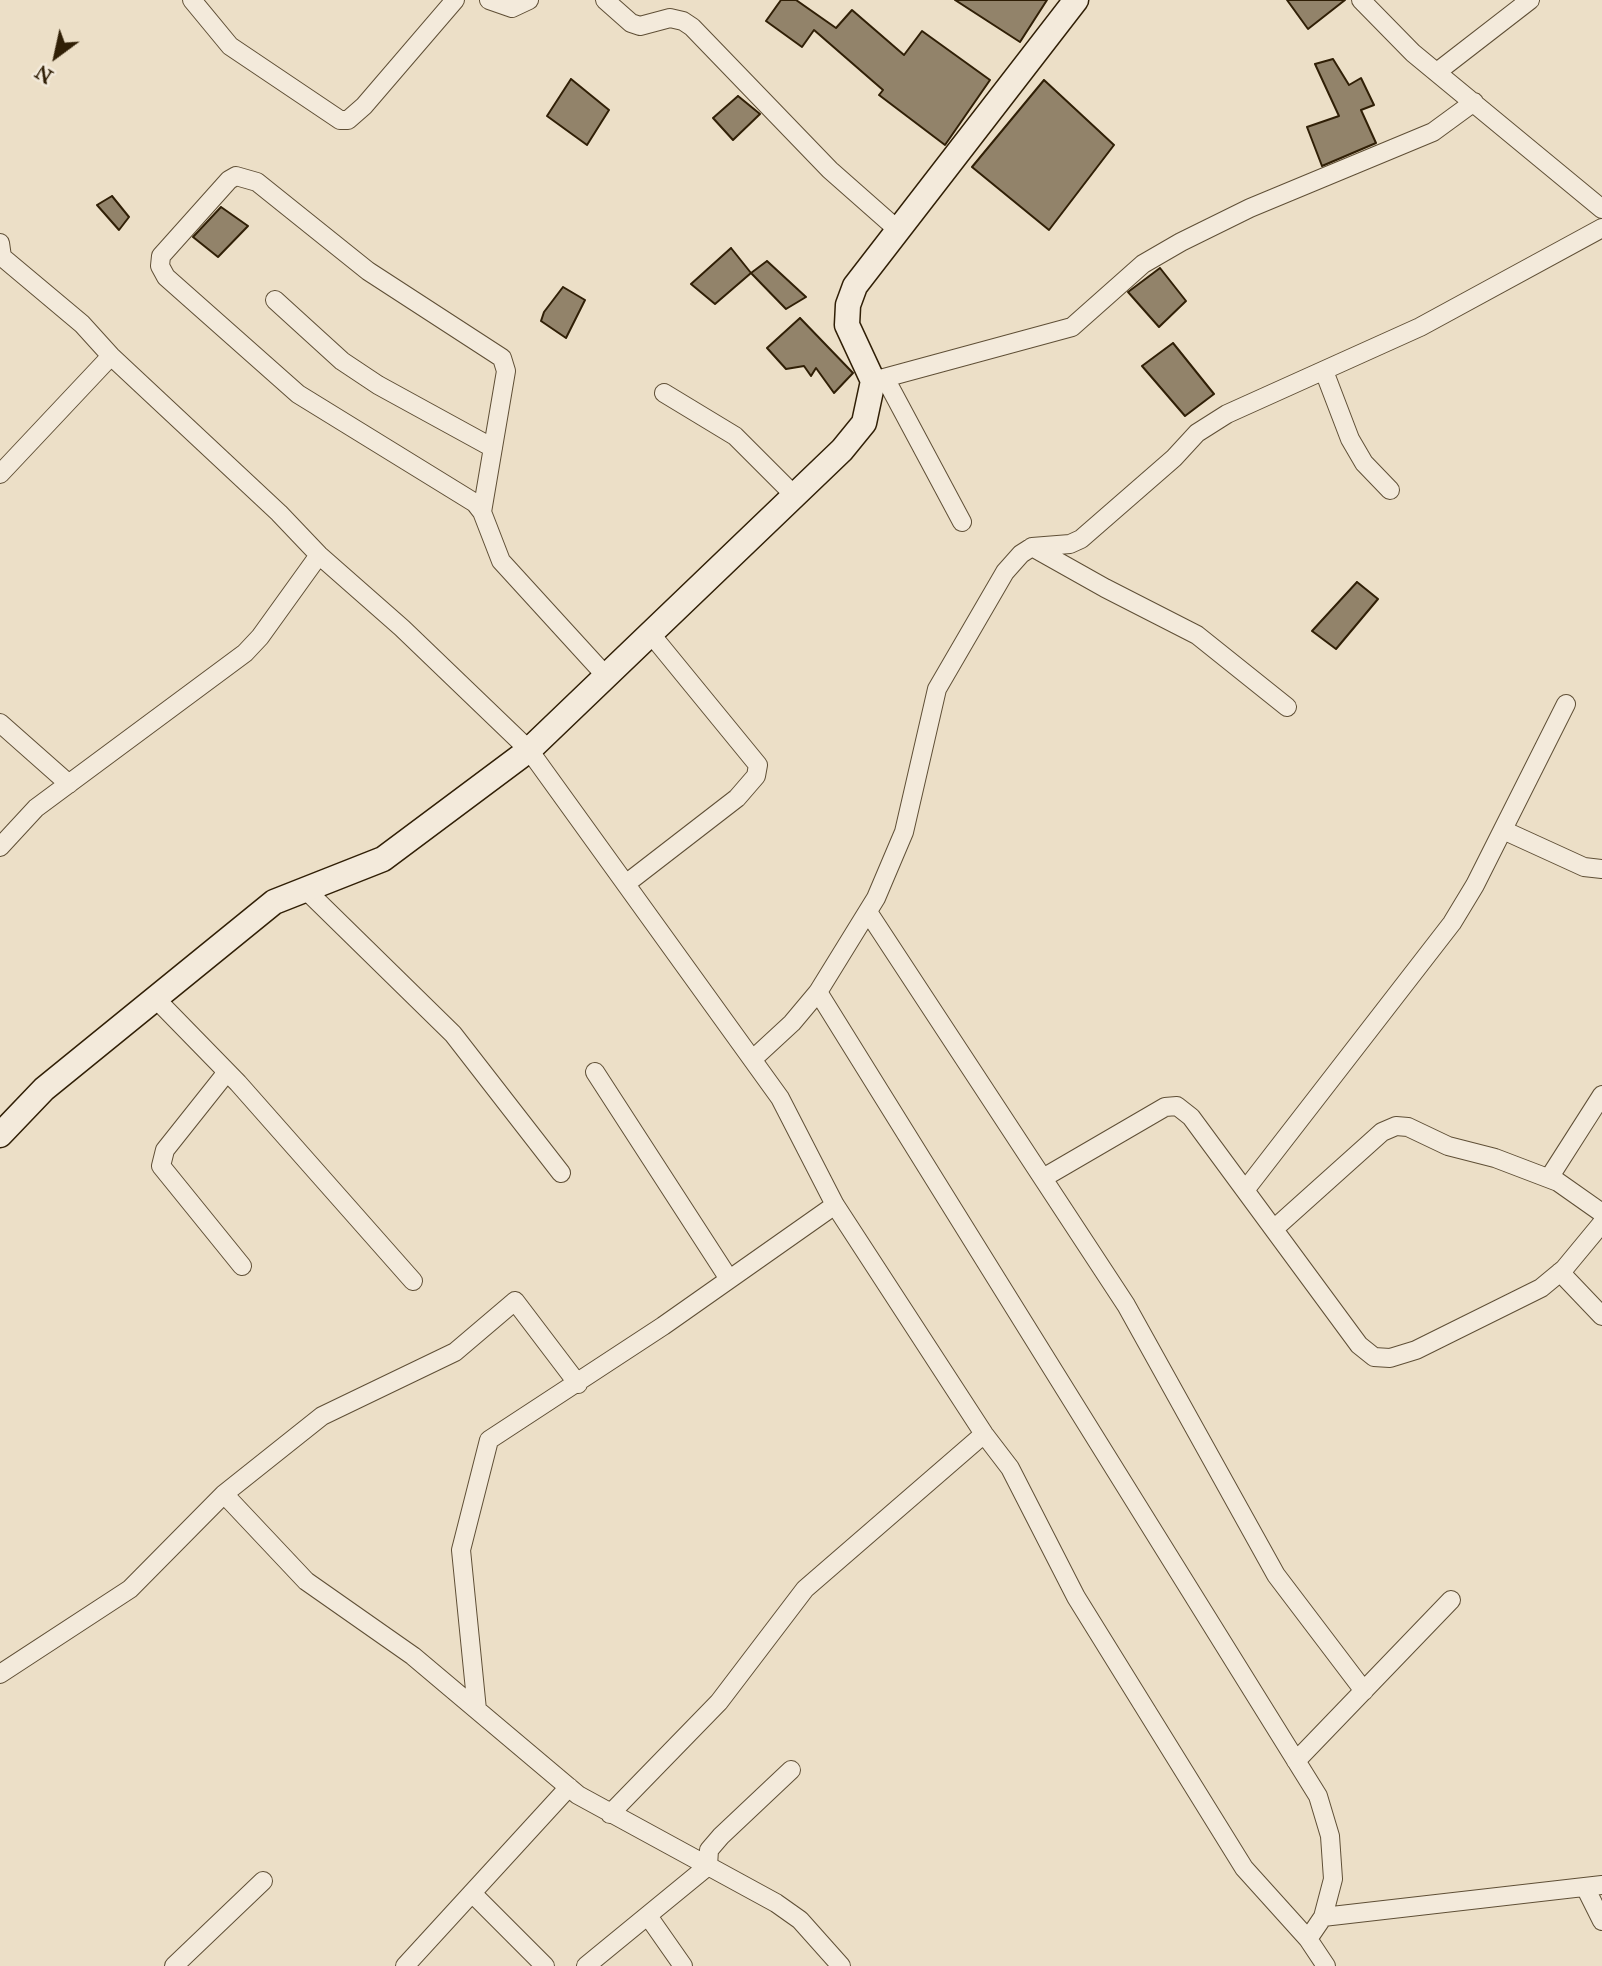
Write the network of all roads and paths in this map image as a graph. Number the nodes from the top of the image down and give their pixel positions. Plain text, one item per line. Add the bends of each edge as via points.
1 (192, 0) edge
2 (455, 0) edge
3 (489, 0) edge
4 (529, 0) edge
5 (606, 0) edge
6 (1076, 0) edge
7 (1361, 0) edge
8 (1530, 0) edge
9 (1437, 72) junction
10 (1474, 102) junction
11 (1602, 209) edge
12 (1602, 228) edge
13 (898, 230) junction
14 (1, 253) edge
15 (275, 300) dead end
16 (111, 356) junction
17 (1324, 371) junction
18 (879, 379) junction
19 (664, 393) dead end
20 (493, 447) junction
21 (0, 474) edge
22 (1390, 490) dead end
23 (794, 495) junction
24 (482, 512) junction
25 (962, 522) dead end
26 (1032, 547) junction
27 (319, 555) junction
28 (650, 633) junction
29 (606, 676) junction
30 (1566, 704) dead end
31 (1287, 707) dead end
32 (0, 723) edge
33 (529, 750) junction
34 (69, 784) junction
35 (1503, 830) junction
36 (0, 847) edge
37 (1602, 869) edge
38 (626, 883) junction
39 (306, 890) junction
40 (868, 912) junction
41 (818, 992) junction
42 (155, 998) junction
43 (753, 1059) junction
44 (227, 1072) junction
45 (595, 1072) dead end
46 (1602, 1095) edge
47 (0, 1135) edge
48 (561, 1173) dead end
49 (1043, 1178) junction
50 (1549, 1178) junction
51 (1245, 1189) junction
52 (835, 1205) junction
53 (1602, 1213) edge
54 (1602, 1223) edge
55 (1275, 1228) junction
56 (242, 1266) dead end
57 (1560, 1272) junction
58 (729, 1279) junction
59 (413, 1281) dead end
60 (1602, 1316) edge
61 (578, 1384) junction
62 (984, 1434) junction
63 (224, 1494) junction
64 (1451, 1601) dead end
65 (0, 1674) edge
66 (1364, 1691) junction
67 (477, 1710) junction
68 (1296, 1761) junction
69 (791, 1770) dead end
70 (569, 1787) junction
71 (610, 1814) junction
72 (708, 1866) junction
73 (263, 1881) dead end
74 (1593, 1886) edge
75 (472, 1893) junction
76 (648, 1916) junction
77 (1323, 1917) junction
78 (1602, 1921) edge
79 (1308, 1939) junction
80 (174, 1966) edge
81 (405, 1966) edge
82 (545, 1966) edge
83 (586, 1966) edge
84 (684, 1966) edge
85 (841, 1966) edge
86 (1326, 1966) edge

1 - 2 street via 230,46 340,120 348,120
3 - 4 street via 512,8
5 - 13 street via 640,26 670,18 692,27 821,161
6 - 13 street
7 - 9 street
8 - 9 street
9 - 10 street
10 - 11 street
10 - 18 street via 1433,132 1250,208 1181,242 1143,264 1072,327
12 - 17 street via 1420,327
13 - 18 street via 855,286 848,305 847,325
14 - 16 street via 82,324
15 - 20 street via 342,361
16 - 21 street
16 - 27 street
17 - 22 street via 1350,439 1364,463
17 - 26 street via 1227,414 1197,433 1081,539
18 - 23 street via 864,423
18 - 25 street
19 - 23 street via 735,436
20 - 24 street
20 - 24 street via 506,371 502,358 368,271 257,182 236,176 229,180 161,256 166,277 298,394 453,487
23 - 28 street
24 - 29 street via 501,561
26 - 31 street via 1197,635
26 - 40 street via 1005,572 937,690 904,832
27 - 33 street
27 - 34 street via 260,637 234,663
28 - 29 street
28 - 38 street via 758,765 756,776 737,798
29 - 33 street
30 - 35 street
32 - 34 street
33 - 38 street
33 - 39 street via 383,859
34 - 36 street via 36,808
35 - 37 street via 1584,867
35 - 51 street via 1452,923
38 - 43 street
39 - 42 street via 274,902
39 - 48 street via 453,1034
40 - 41 street
40 - 49 street
41 - 43 street
41 - 68 street
42 - 44 street
42 - 47 street via 44,1089
43 - 52 street via 780,1098
44 - 56 street via 165,1150 162,1166
44 - 59 street
45 - 58 street
46 - 50 street
49 - 51 street via 1165,1107 1177,1106 1191,1117
49 - 66 street via 1126,1305 1276,1575
50 - 53 street
50 - 55 street via 1396,1126 1382,1132
51 - 55 street
52 - 58 street
52 - 62 street
54 - 57 street
55 - 57 street via 1359,1345 1374,1357 1390,1359 1416,1350 1520,1301
57 - 60 street
58 - 61 street
61 - 63 street via 515,1301 455,1352 322,1416
61 - 67 street via 489,1440 461,1550
62 - 71 street via 805,1589 726,1693
62 - 79 street via 1010,1468 1076,1597 1244,1868
63 - 65 street via 130,1589
63 - 67 street via 306,1581 414,1657
64 - 66 street
66 - 68 street
67 - 70 street
68 - 77 street via 1318,1796 1330,1836 1333,1879
69 - 72 street via 715,1843 709,1850
70 - 71 street
70 - 75 street
71 - 72 street
72 - 76 street
72 - 85 street via 800,1920
73 - 80 street
74 - 77 street
74 - 78 street
75 - 81 street
75 - 82 street
76 - 83 street
76 - 84 street
77 - 79 street
79 - 86 street

